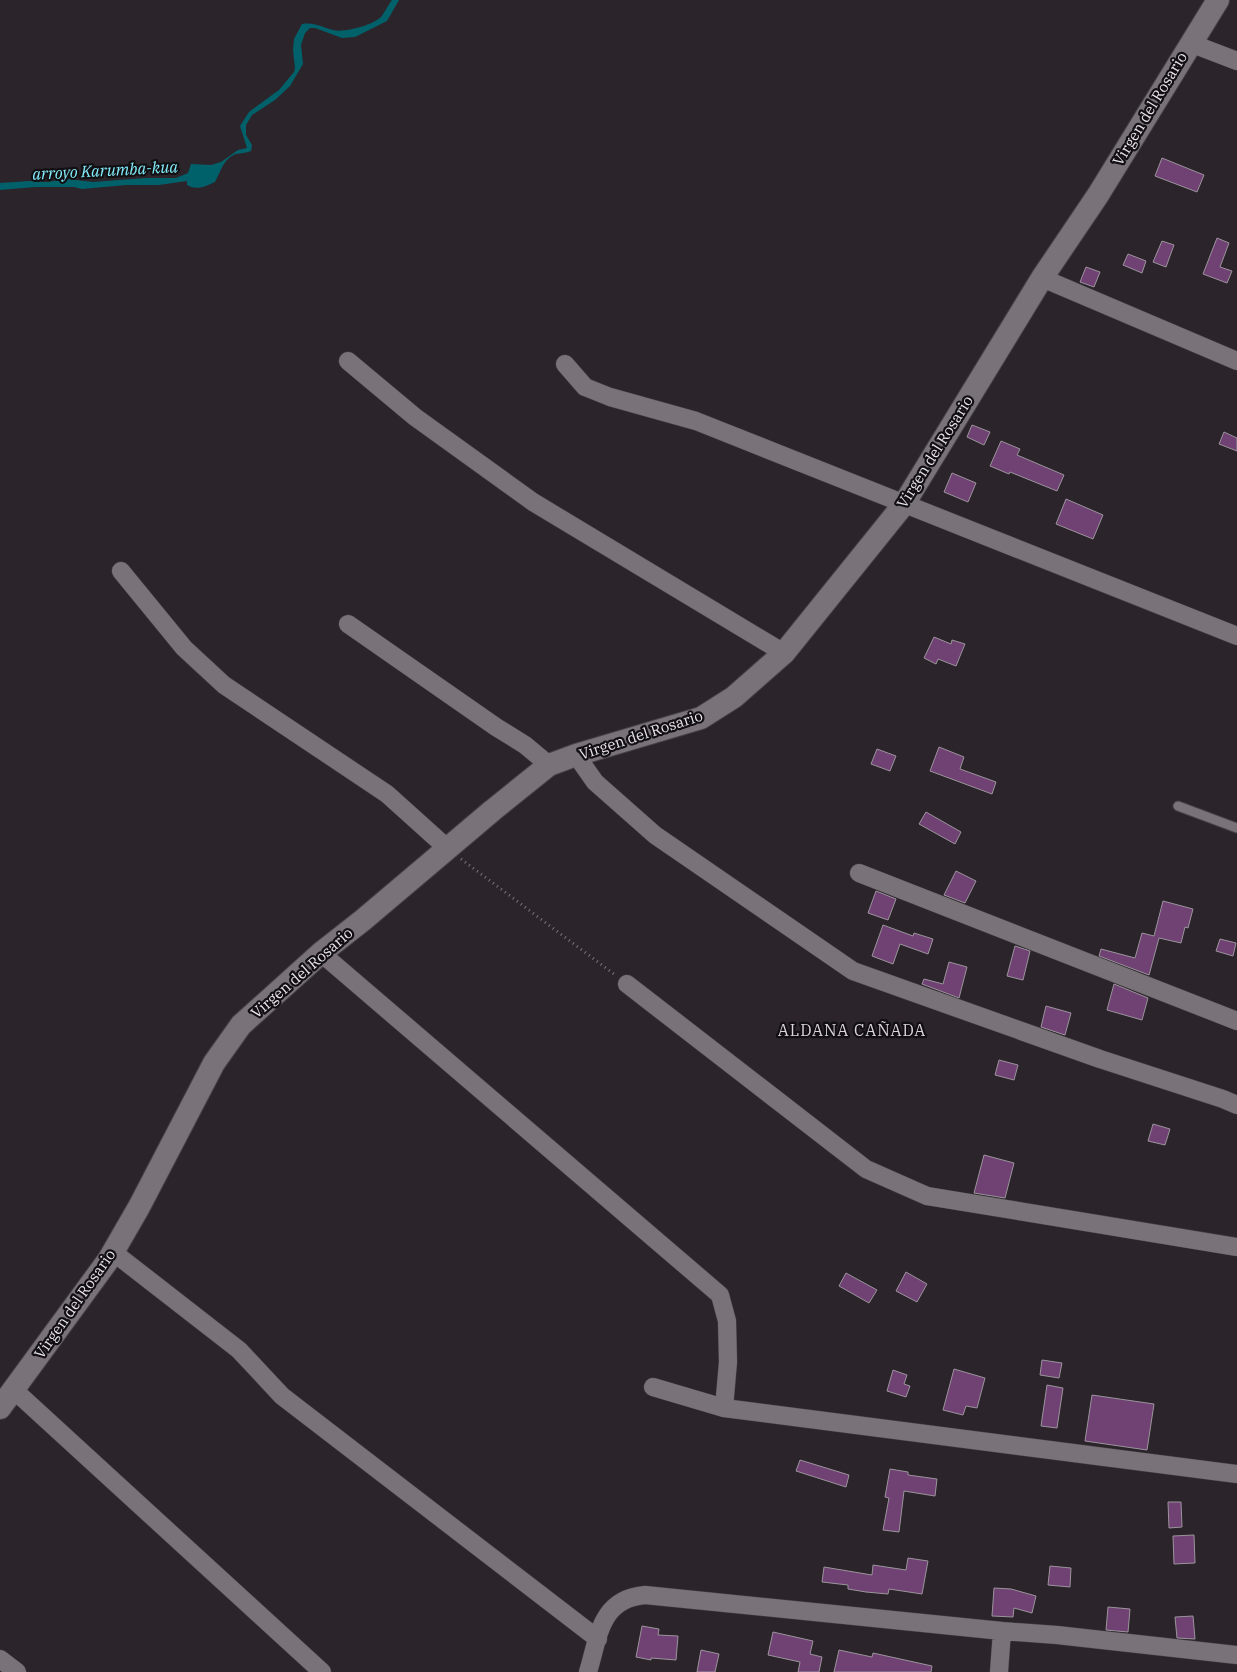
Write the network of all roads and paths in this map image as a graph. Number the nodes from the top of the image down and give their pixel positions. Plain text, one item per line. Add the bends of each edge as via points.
1 (1218, 0) edge
2 (1190, 43) junction
3 (1237, 61) edge
4 (1042, 278) junction
5 (348, 361) dead end
6 (1237, 362) edge
7 (565, 364) dead end
8 (904, 504) junction
9 (121, 571) dead end
10 (348, 624) dead end
11 (1237, 636) edge
12 (784, 653) junction
13 (576, 755) junction
14 (550, 765) junction
15 (1178, 806) dead end
16 (1237, 828) edge
17 (447, 848) junction
18 (859, 873) dead end
19 (321, 952) junction
20 (626, 984) joint
21 (1237, 1021) edge
22 (1237, 1106) edge
23 (1237, 1247) edge
24 (112, 1252) junction
25 (653, 1388) dead end
26 (14, 1390) junction
27 (0, 1408) edge
28 (724, 1408) junction
29 (1237, 1474) edge
30 (1002, 1631) junction
31 (598, 1639) junction
32 (1237, 1654) edge
33 (0, 1660) edge
34 (17, 1672) edge
35 (322, 1672) edge
36 (588, 1672) edge
37 (999, 1672) edge

1 - 2 street, Virgen del Rosario
2 - 3 street
2 - 4 street, Virgen del Rosario via 1098,196
4 - 6 street
4 - 8 street, Virgen del Rosario
5 - 12 street via 414,417 533,502
7 - 8 street via 585,387 696,421
8 - 11 street
8 - 12 street, Virgen del Rosario
9 - 17 street via 184,648 224,685 387,794
10 - 14 street
12 - 13 street, Virgen del Rosario via 734,697 701,718
13 - 14 street, Virgen del Rosario
13 - 22 street via 595,782 655,835 853,971
14 - 17 street, Virgen del Rosario
15 - 16 lane
17 - 19 street, Virgen del Rosario
17 - 20 path
18 - 21 street
19 - 24 street, Virgen del Rosario via 241,1026 214,1062 139,1207
19 - 28 street via 720,1295 727,1321
20 - 23 street via 866,1169 927,1196
24 - 26 street, Virgen del Rosario
24 - 31 street via 239,1350 282,1396
25 - 28 street
26 - 27 street, Virgen del Rosario
26 - 35 street
28 - 29 street
30 - 31 street via 645,1595 632,1596 617,1603 604,1618
30 - 32 street
30 - 37 street
31 - 36 street
33 - 34 street

